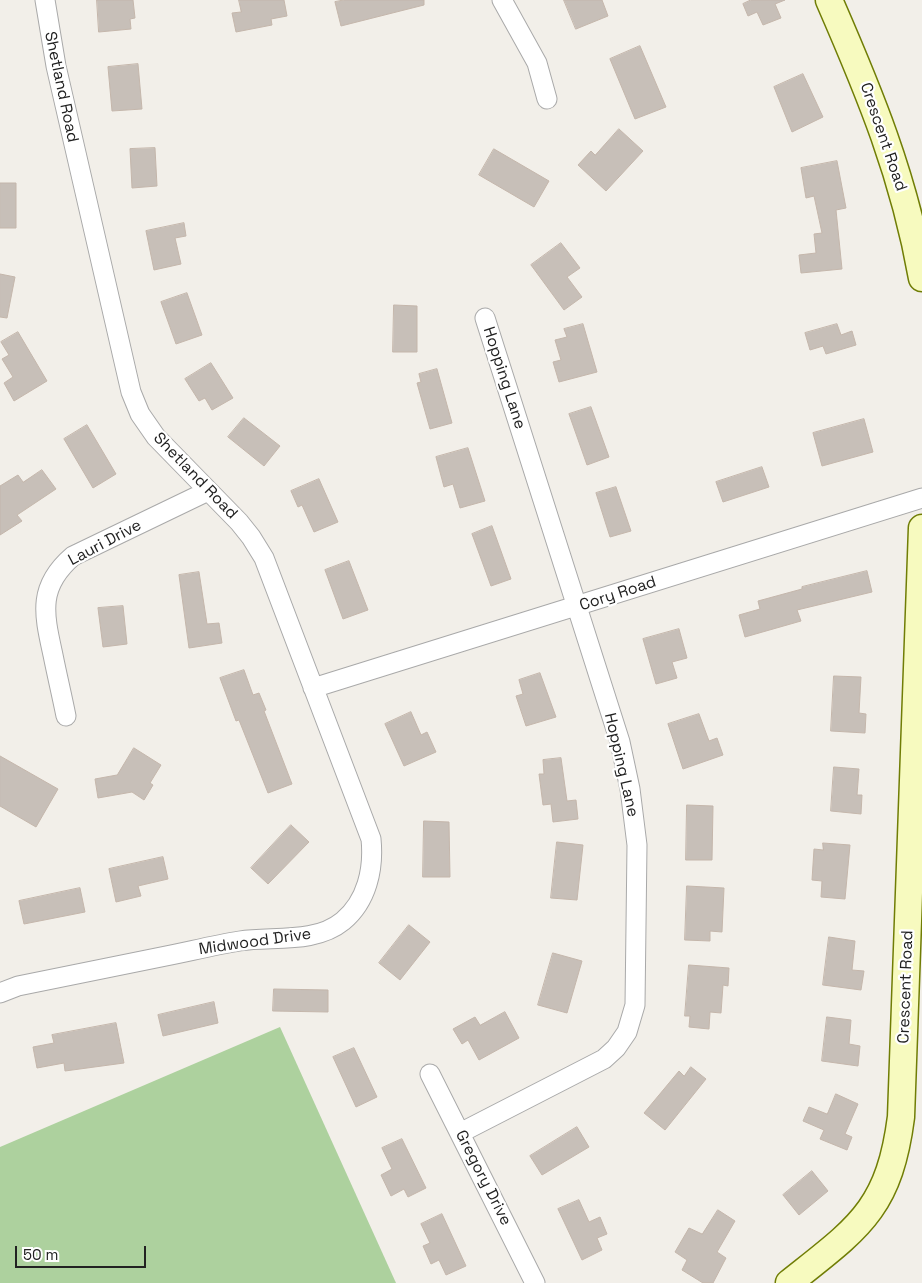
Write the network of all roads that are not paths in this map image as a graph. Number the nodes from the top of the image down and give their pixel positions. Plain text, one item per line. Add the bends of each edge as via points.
1 (45, 0) edge
2 (502, 0) edge
3 (829, 0) edge
4 (547, 99) dead end
5 (922, 278) edge
6 (485, 318) dead end
7 (208, 491) junction
8 (922, 498) edge
9 (922, 528) edge
10 (577, 607) junction
11 (313, 688) junction
12 (66, 716) dead end
13 (353, 793) joint
14 (0, 993) edge
15 (430, 1074) dead end
16 (460, 1133) junction
17 (535, 1283) edge
18 (789, 1283) edge

1 - 7 street, Shetland Road via 56,66 131,392 140,414 156,438
2 - 4 street via 537,63
3 - 5 street, Crescent Road via 886,135
6 - 10 street, Hopping Lane
7 - 11 street, Shetland Road via 252,537 264,558
7 - 12 street, Lauri Drive via 73,556 60,567 46,595 46,623
8 - 10 street, Cory Road
9 - 18 street, Crescent Road via 900,1117 896,1149 889,1176 869,1213
10 - 11 street, Cory Road
10 - 16 street, Hopping Lane via 620,742 630,789 637,845 633,1017 616,1048 604,1059
11 - 13 street, Shetland Road
13 - 14 street, Midwood Drive via 371,839 372,855 365,890 356,907 342,922 304,937 240,941 18,986
15 - 16 street, Gregory Drive
16 - 17 street, Gregory Drive

